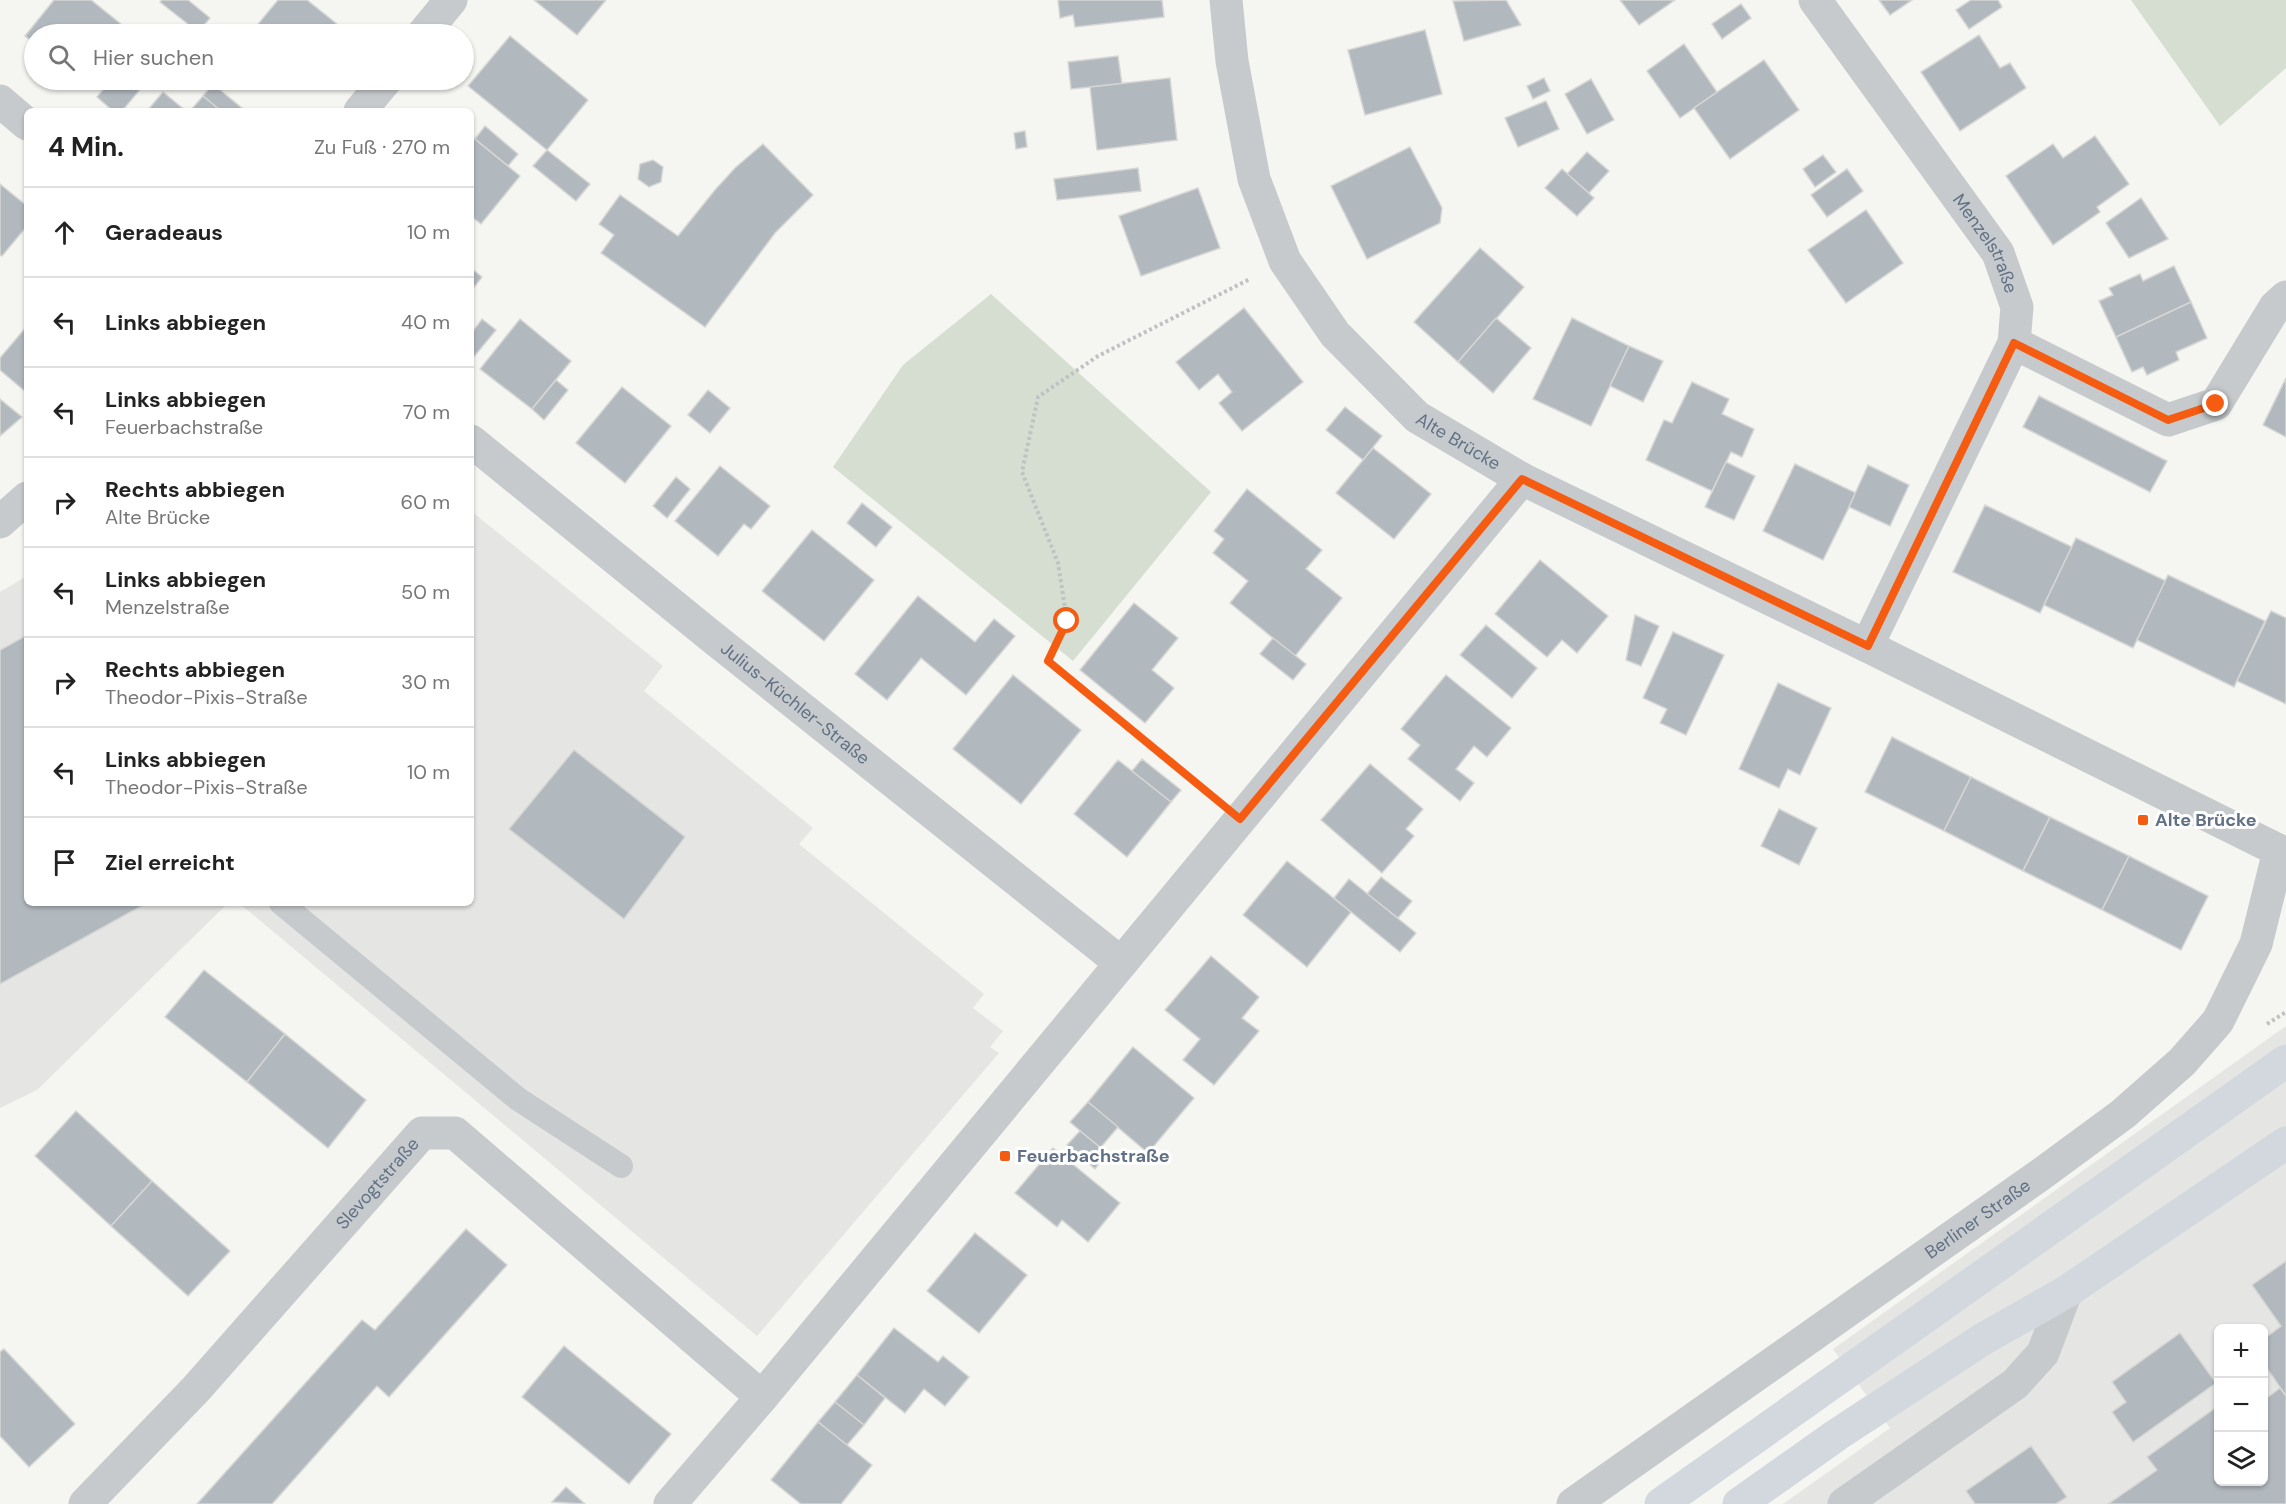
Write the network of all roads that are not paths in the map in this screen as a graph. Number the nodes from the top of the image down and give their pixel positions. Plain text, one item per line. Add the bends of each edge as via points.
1 (451, 0) edge
2 (1226, 0) edge
3 (1815, 0) edge
4 (431, 24) edge
5 (378, 90) edge
6 (0, 101) edge
7 (363, 108) edge
8 (24, 121) edge
9 (2286, 297) edge
10 (2014, 343) junction
11 (474, 443) edge
12 (1522, 479) junction
13 (24, 501) edge
14 (0, 522) edge
15 (1868, 646) junction
16 (2284, 856) edge
17 (284, 906) edge
18 (1121, 963) junction
19 (2286, 1061) edge
20 (2286, 1143) edge
21 (621, 1166) dead end
22 (2066, 1292) junction
23 (762, 1396) junction
24 (85, 1504) edge
25 (670, 1504) edge
26 (1573, 1504) edge
27 (1661, 1504) edge
28 (1739, 1504) edge
29 (1844, 1504) edge

1 - 4 street
2 - 12 street, Alte Brücke via 1232,61 1254,179 1285,261 1335,334 1417,417
3 - 10 street, Menzelstraße via 1998,253 2018,307
5 - 7 street
6 - 8 street
9 - 10 street via 2275,307 2216,404 2168,420
10 - 15 street, Menzelstraße
11 - 18 street, Julius-Küchler-Straße
12 - 15 street, Alte Brücke
12 - 18 street
13 - 14 street
15 - 16 street, Alte Brücke
16 - 26 street, Berliner Straße via 2256,944 2218,1021 2182,1062 2124,1114 2040,1175
17 - 21 lane via 518,1099
18 - 23 street
19 - 27 main road
20 - 22 main road
22 - 28 main road via 1838,1434
22 - 29 street via 2043,1353 2015,1384
23 - 24 street, Slevogtstraße via 455,1133 422,1133 196,1389
23 - 25 street

